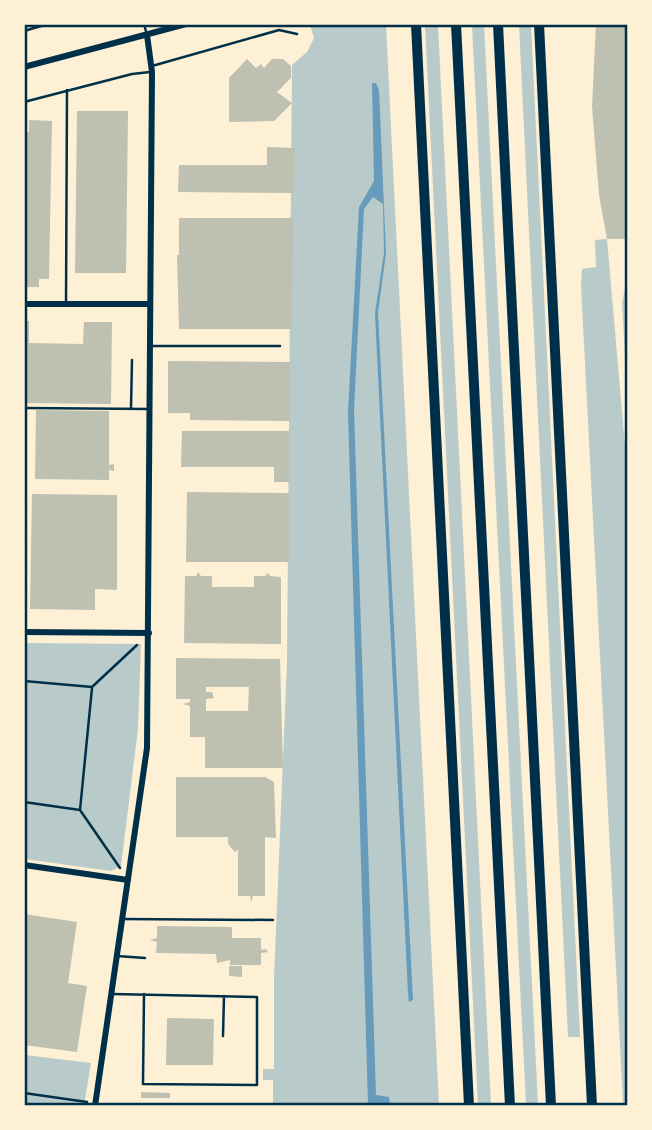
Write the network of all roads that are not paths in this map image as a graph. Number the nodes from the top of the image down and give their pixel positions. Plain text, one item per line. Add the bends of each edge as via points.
1 (48, 24) edge
2 (144, 24) edge
3 (186, 24) edge
4 (416, 24) edge
5 (456, 24) edge
6 (498, 24) edge
7 (540, 24) edge
8 (24, 31) edge
9 (297, 34) dead end
10 (147, 35) junction
11 (24, 67) edge
12 (152, 69) junction
13 (67, 90) junction
14 (24, 102) edge
15 (24, 304) edge
16 (66, 304) junction
17 (150, 304) junction
18 (150, 346) junction
19 (280, 346) dead end
20 (132, 360) dead end
21 (24, 408) edge
22 (131, 408) junction
23 (150, 409) junction
24 (24, 632) edge
25 (149, 633) junction
26 (24, 865) edge
27 (128, 880) junction
28 (122, 919) junction
29 (274, 920) dead end
30 (117, 956) junction
31 (145, 958) dead end
32 (112, 993) junction
33 (144, 994) junction
34 (224, 996) junction
35 (223, 1036) dead end
36 (95, 1104) edge
37 (469, 1105) edge
38 (510, 1105) edge
39 (551, 1105) edge
40 (592, 1105) edge

1 - 8 lane
2 - 10 lane
3 - 10 street
4 - 37 highway
5 - 38 highway
6 - 39 highway
7 - 40 highway
9 - 12 lane via 279,30
10 - 11 street
10 - 12 street
12 - 13 lane
12 - 17 street
13 - 14 lane
13 - 16 lane
15 - 16 street
16 - 17 street
17 - 18 street
18 - 19 lane
18 - 23 street
20 - 22 lane
21 - 22 lane
22 - 23 lane
23 - 25 street
24 - 25 street
25 - 27 street via 147,748
26 - 27 street
27 - 28 street
28 - 29 lane
28 - 30 street
30 - 31 lane
30 - 32 street
32 - 33 lane
32 - 36 street
33 - 34 lane
33 - 34 lane via 143,1084 257,1085 257,997
34 - 35 lane

